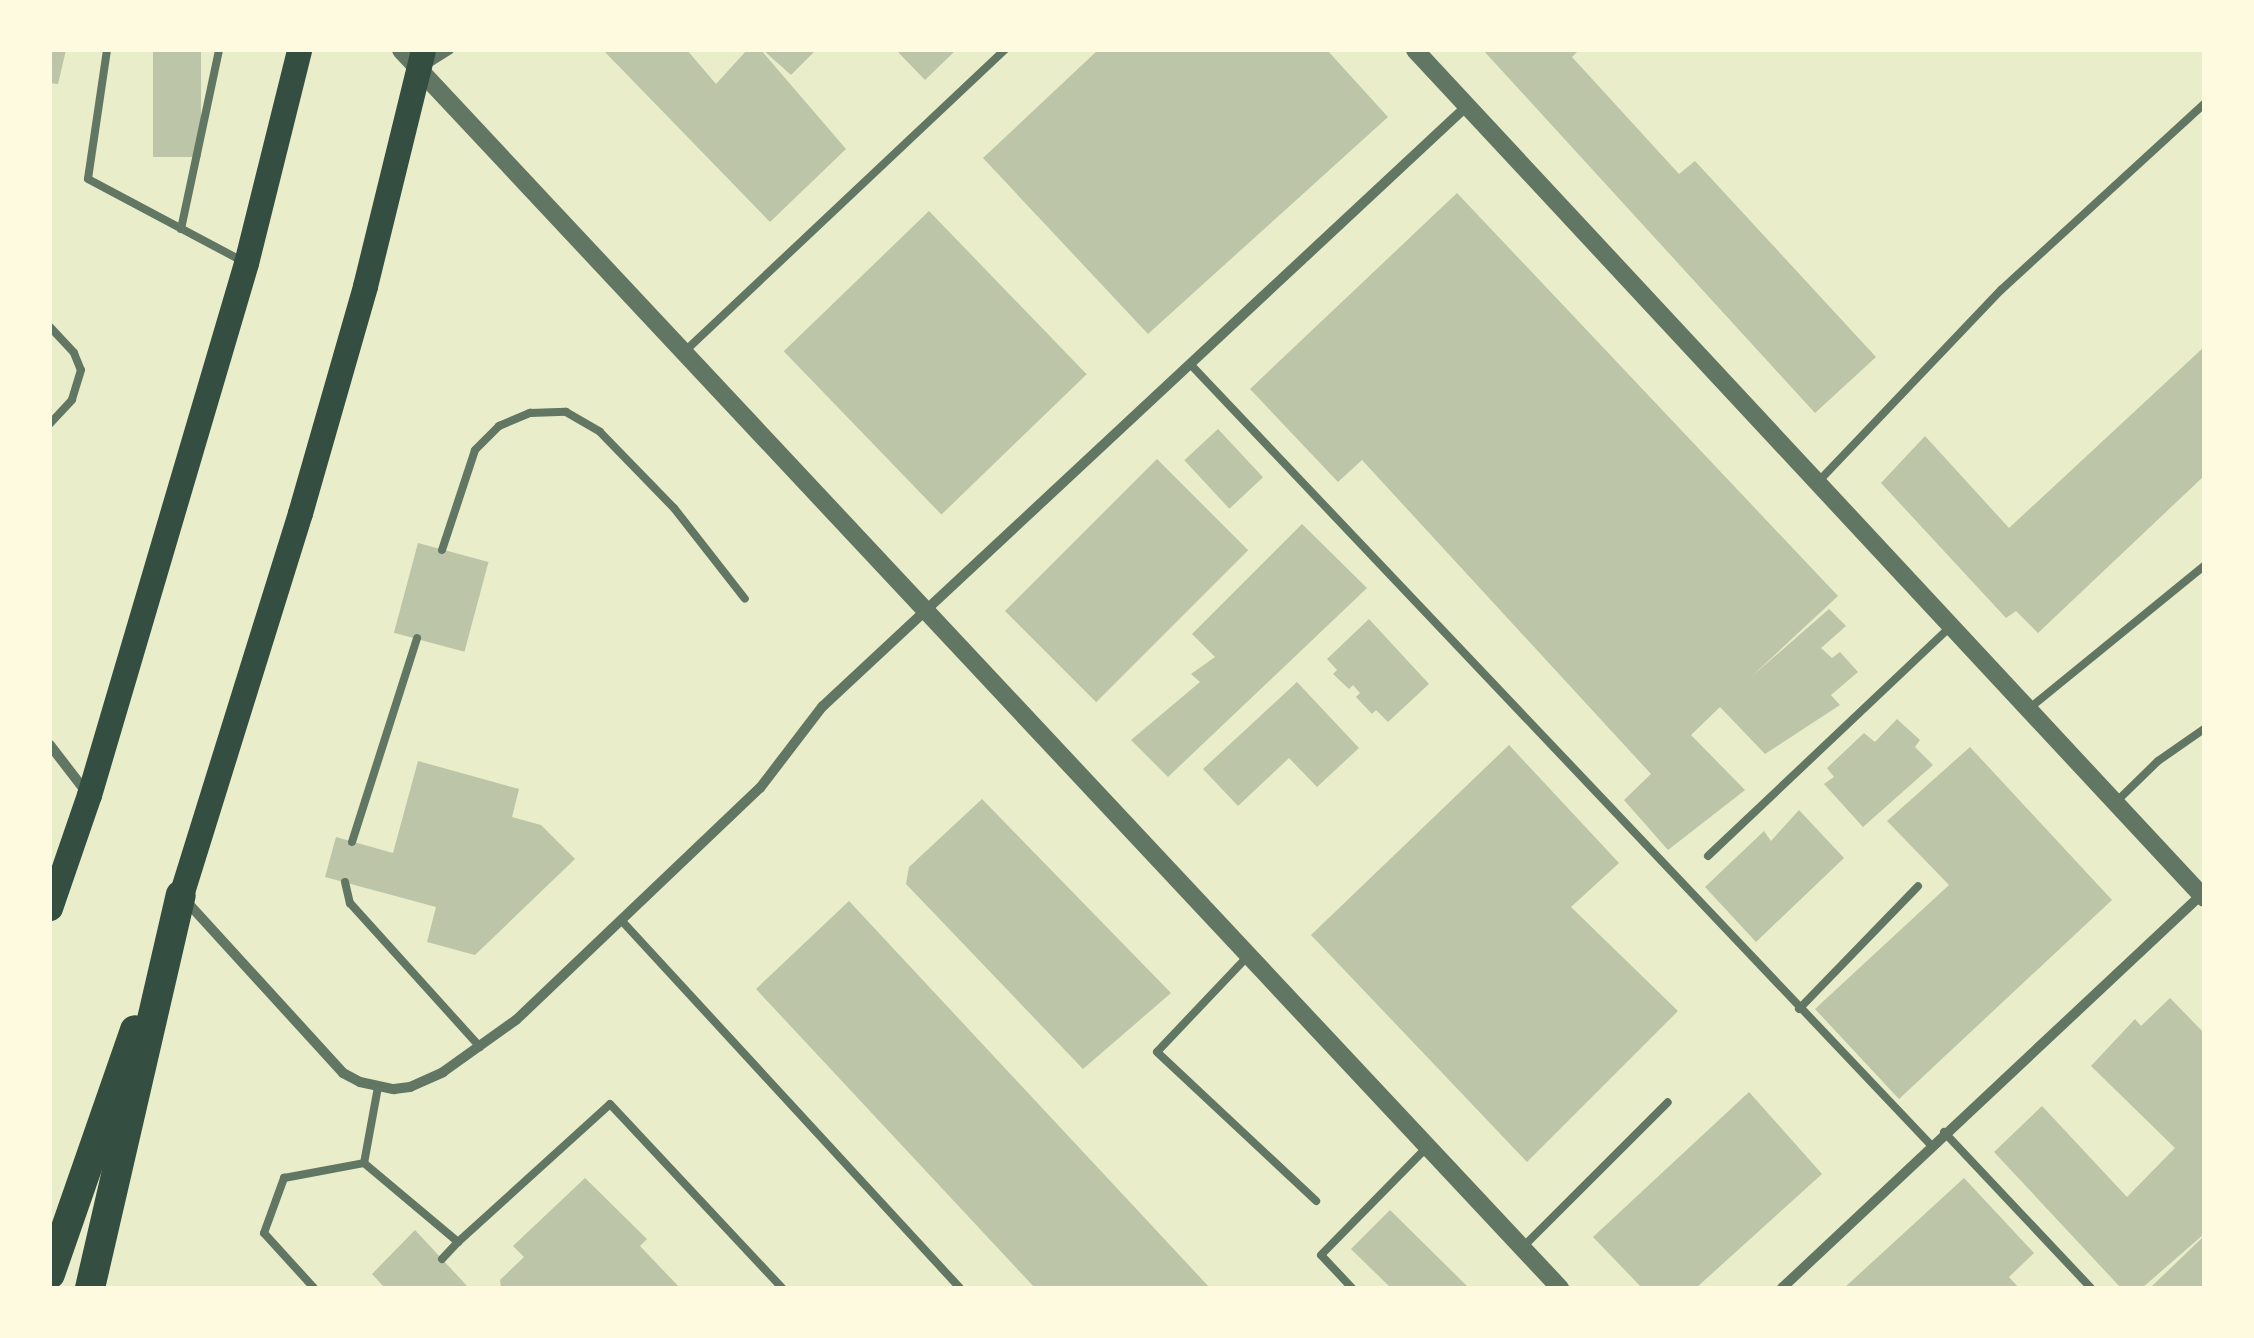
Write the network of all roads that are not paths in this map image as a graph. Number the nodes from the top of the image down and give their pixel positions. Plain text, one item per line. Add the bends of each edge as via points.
1 (108, 50) edge
2 (219, 50) edge
3 (299, 50) edge
4 (449, 50) edge
5 (1005, 50) edge
6 (1415, 50) edge
7 (414, 56) edge
8 (2204, 104) edge
9 (1467, 106) junction
10 (181, 229) junction
11 (246, 263) junction
12 (50, 327) edge
13 (683, 352) junction
14 (1192, 366) junction
15 (50, 424) edge
16 (1817, 483) junction
17 (442, 550) dead end
18 (2204, 566) edge
19 (746, 600) dead end
20 (924, 612) junction
21 (1950, 626) junction
22 (418, 638) dead end
23 (2027, 710) junction
24 (2204, 729) edge
25 (50, 745) edge
26 (89, 796) junction
27 (2114, 804) junction
28 (352, 842) dead end
29 (1708, 856) dead end
30 (344, 882) dead end
31 (1918, 886) dead end
32 (181, 895) junction
33 (2202, 896) edge
34 (50, 908) edge
35 (620, 920) junction
36 (1248, 956) junction
37 (1799, 1009) junction
38 (480, 1047) junction
39 (378, 1087) junction
40 (1668, 1102) dead end
41 (1944, 1132) junction
42 (1931, 1145) junction
43 (1428, 1146) junction
44 (364, 1163) junction
45 (1316, 1201) dead end
46 (458, 1242) junction
47 (1522, 1248) junction
48 (442, 1259) dead end
49 (50, 1274) edge
50 (90, 1288) edge
51 (314, 1288) edge
52 (782, 1288) edge
53 (960, 1288) edge
54 (1352, 1288) edge
55 (1560, 1288) edge
56 (1782, 1288) edge
57 (2091, 1288) edge

1 - 10 lane via 88,179
2 - 10 lane
3 - 11 main road
4 - 7 street
5 - 13 lane
6 - 9 street
7 - 13 street
7 - 32 main road via 365,286
8 - 16 lane via 2001,290
9 - 14 street
9 - 16 street
10 - 11 lane
11 - 26 main road
12 - 15 lane via 81,370 72,400
13 - 20 street
14 - 20 street
14 - 37 lane
16 - 21 street
17 - 19 lane via 475,450 498,426 530,413 566,412 600,432 674,508
18 - 23 lane
20 - 35 street via 822,707 760,788
20 - 36 street
21 - 23 street
21 - 29 lane
22 - 28 lane
23 - 27 street
24 - 27 lane
25 - 26 street
26 - 34 main road
27 - 33 street
30 - 38 lane via 350,903
31 - 37 lane
32 - 39 street via 324,1055
32 - 49 highway
32 - 50 highway
33 - 41 street
35 - 38 street
35 - 53 lane
36 - 43 street
36 - 45 lane via 1157,1052
37 - 42 lane
38 - 39 street via 430,1080
39 - 44 lane
40 - 47 lane
41 - 42 street
41 - 57 lane
42 - 56 street
43 - 47 street
43 - 54 lane via 1322,1255
44 - 46 lane
44 - 51 lane via 284,1178 264,1233
46 - 48 lane
46 - 52 lane via 610,1104
47 - 55 street

